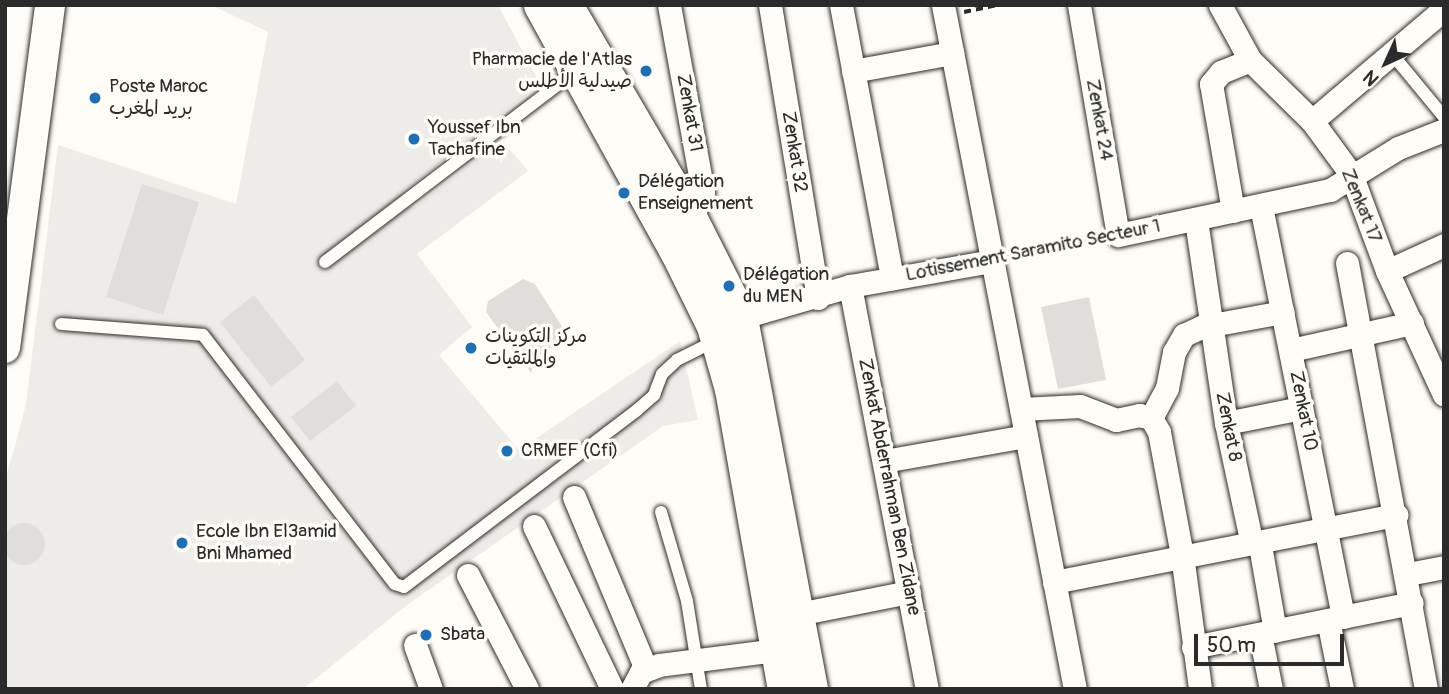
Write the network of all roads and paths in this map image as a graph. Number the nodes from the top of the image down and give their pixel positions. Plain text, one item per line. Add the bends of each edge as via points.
1 (50, 5) edge
2 (540, 5) edge
3 (566, 5) edge
4 (669, 5) edge
5 (770, 5) edge
6 (841, 5) edge
7 (998, 5) edge
8 (1079, 5) edge
9 (1220, 5) edge
10 (1444, 9) edge
11 (944, 11) edge
12 (952, 53) junction
13 (1391, 54) junction
14 (1250, 60) junction
15 (577, 69) junction
16 (853, 71) junction
17 (1444, 117) edge
18 (1311, 121) junction
19 (1444, 130) edge
20 (1351, 174) junction
21 (1261, 206) junction
22 (1233, 211) junction
23 (13, 213) edge
24 (690, 217) junction
25 (1196, 220) junction
26 (1118, 235) junction
27 (1444, 246) edge
28 (992, 261) junction
29 (325, 262) dead end
30 (1347, 263) dead end
31 (1387, 271) junction
32 (892, 278) junction
33 (850, 286) junction
34 (818, 298) junction
35 (8, 310) edge
36 (1283, 312) junction
37 (1412, 323) junction
38 (61, 324) dead end
39 (1208, 326) junction
40 (724, 328) junction
41 (1361, 337) junction
42 (5, 348) edge
43 (1291, 349) junction
44 (1444, 395) edge
45 (1301, 408) junction
46 (1021, 409) junction
47 (1151, 418) junction
48 (1226, 423) junction
49 (1026, 436) junction
50 (884, 461) junction
51 (574, 497) dead end
52 (661, 512) dead end
53 (1396, 515) junction
54 (534, 526) dead end
55 (1326, 528) junction
56 (1255, 542) junction
57 (1182, 555) junction
58 (1444, 567) edge
59 (1408, 574) junction
60 (468, 575) dead end
61 (1054, 582) junction
62 (909, 592) junction
63 (1412, 604) junction
64 (798, 614) junction
65 (1336, 619) junction
66 (1267, 632) junction
67 (415, 645) dead end
68 (1192, 647) junction
69 (776, 650) junction
70 (696, 658) junction
71 (646, 669) junction
72 (431, 689) edge
73 (527, 689) edge
74 (612, 689) edge
75 (632, 689) edge
76 (701, 689) edge
77 (784, 689) edge
78 (811, 689) edge
79 (927, 689) edge
80 (1074, 689) edge
81 (1200, 689) edge
82 (1271, 689) edge
83 (1342, 689) edge
84 (1426, 689) edge

1 - 23 street
2 - 15 main road
3 - 24 main road
4 - 24 street, Zenkat 31 via 703,192
5 - 34 street, Zenkat 32
6 - 16 street
7 - 11 path
8 - 26 street, Zenkat 24
9 - 14 street, Zenkat 17
10 - 13 street
11 - 12 street
12 - 16 street
12 - 28 street
13 - 17 lane
13 - 18 street
14 - 18 street, Zenkat 17
14 - 22 street via 1221,72 1211,84
15 - 29 lane
15 - 40 main road
16 - 32 street
18 - 20 street, Zenkat 17
19 - 20 street, Lotissement Saramito Secteur 1
20 - 21 street, Lotissement Saramito Secteur 1 via 1330,190
20 - 31 street, Zenkat 17
21 - 22 street, Lotissement Saramito Secteur 1
21 - 36 street, Zenkat 10
22 - 25 street, Lotissement Saramito Secteur 1
23 - 35 street
24 - 40 main road
25 - 26 street, Lotissement Saramito Secteur 1
25 - 39 street, Zenkat 8
26 - 28 path, Lotissement Saramito Secteur 1
27 - 31 street
28 - 32 street, Lotissement Saramito Secteur 1
28 - 46 street
30 - 41 street
31 - 37 street, Zenkat 17
32 - 33 street, Lotissement Saramito Secteur 1
33 - 34 street, Lotissement Saramito Secteur 1
33 - 50 street, Zenkat Abderrahman Ben Zidane
34 - 40 street, Lotissement Saramito Secteur 1
35 - 42 street
36 - 39 street
36 - 43 street, Zenkat 10
37 - 41 street
37 - 44 street, Zenkat 17
38 - 40 lane via 203,335 395,584 404,587 637,410 654,395 662,374
39 - 47 street via 1192,330 1179,342 1167,388
39 - 48 street, Zenkat 8
40 - 64 main road
40 - 69 main road
41 - 43 street
41 - 53 street
43 - 45 street, Zenkat 10
45 - 48 street
45 - 55 street, Zenkat 10
46 - 47 street via 1080,406 1116,420
46 - 49 street
47 - 57 street via 1158,432
48 - 56 street, Zenkat 8
49 - 50 street
49 - 61 street
50 - 62 street, Zenkat Abderrahman Ben Zidane
51 - 71 street
52 - 70 lane via 687,601
53 - 55 street
53 - 59 street
54 - 74 street
55 - 56 street
55 - 65 street, Zenkat 10
56 - 57 street
56 - 66 street, Zenkat 8 via 1261,551
57 - 61 street
57 - 68 street
58 - 59 street
59 - 63 street
60 - 73 street via 497,622
61 - 80 street
62 - 64 street
62 - 79 street, Zenkat Abderrahman Ben Zidane
63 - 65 street
63 - 84 street
64 - 78 main road
65 - 66 street
65 - 83 street, Zenkat 10
66 - 68 street
66 - 82 street, Zenkat 8
67 - 72 street
68 - 81 street
69 - 70 street
69 - 77 main road
70 - 71 street
70 - 76 lane
71 - 75 street

